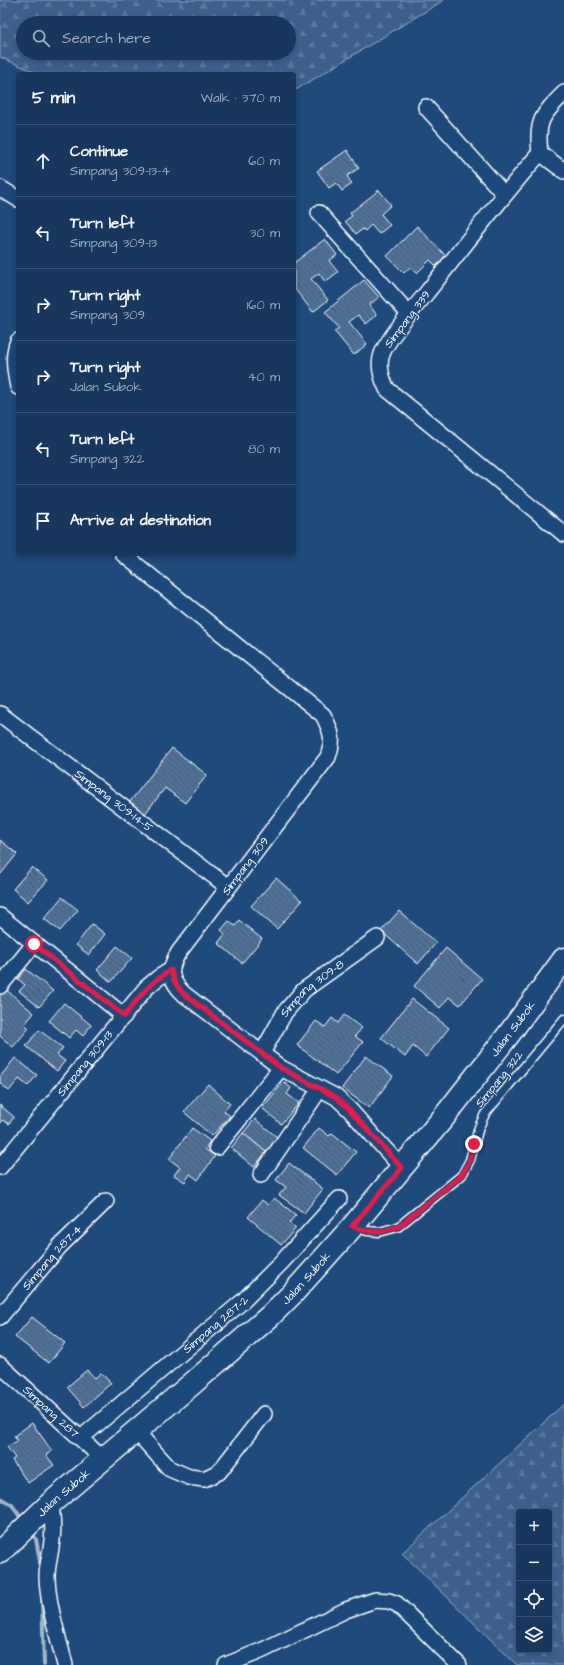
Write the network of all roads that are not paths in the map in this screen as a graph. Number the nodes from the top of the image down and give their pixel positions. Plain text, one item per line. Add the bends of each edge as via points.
1 (564, 93) edge
2 (426, 108) dead end
3 (540, 153) junction
4 (564, 171) edge
5 (0, 188) edge
6 (504, 194) junction
7 (16, 198) edge
8 (319, 213) dead end
9 (409, 314) junction
10 (16, 351) edge
11 (16, 377) edge
12 (564, 534) edge
13 (125, 556) edge
14 (0, 714) edge
15 (228, 887) junction
16 (0, 916) edge
17 (377, 938) dead end
18 (34, 944) junction
19 (564, 960) edge
20 (171, 970) junction
21 (0, 986) edge
22 (124, 1016) junction
23 (564, 1019) edge
24 (262, 1053) junction
25 (281, 1068) junction
26 (320, 1089) junction
27 (217, 1146) dead end
28 (0, 1167) edge
29 (402, 1168) junction
30 (261, 1175) dead end
31 (339, 1199) dead end
32 (106, 1201) dead end
33 (352, 1226) junction
34 (0, 1317) edge
35 (0, 1365) edge
36 (264, 1414) dead end
37 (136, 1431) junction
38 (81, 1438) junction
39 (102, 1458) junction
40 (51, 1503) junction
41 (3, 1549) edge
42 (65, 1665) edge
43 (226, 1665) edge
44 (459, 1665) edge

1 - 3 street via 543,116 538,138
2 - 6 street
3 - 4 street
3 - 6 street, Simpang 339
5 - 7 street
6 - 9 street, Simpang 339
8 - 9 street
9 - 12 street, Simpang 339 via 385,347 382,356 382,379 387,389
10 - 11 street
13 - 15 street, Simpang 309 via 323,716 331,729 332,743 328,757
14 - 15 street, Simpang 309-14-5
15 - 20 street, Simpang 309 via 179,952
16 - 18 street
17 - 24 street, Simpang 309-8 via 304,990 285,1012
18 - 21 street
18 - 22 street
19 - 29 main road, Jalan Subok via 509,1034
20 - 22 street, Simpang 309-13 via 146,988
20 - 24 street via 177,987 184,994
22 - 28 street, Simpang 309-13
23 - 33 lane, Simpang 322 via 485,1114 470,1160 462,1175 398,1227 379,1232
24 - 25 street
25 - 26 street
25 - 27 street
26 - 29 street via 336,1097 349,1109
26 - 30 street
29 - 33 main road, Jalan Subok
31 - 38 street, Simpang 287-2 via 243,1301
32 - 34 street, Simpang 287-4 via 60,1246
33 - 37 main road, Jalan Subok via 270,1316
35 - 38 street, Simpang 287
36 - 37 street via 219,1472 204,1479 189,1477 170,1469
37 - 39 main road, Jalan Subok
38 - 39 street, Simpang 287
39 - 40 main road, Jalan Subok
40 - 41 main road, Jalan Subok
40 - 42 street via 54,1523 47,1578
43 - 44 street via 346,1610 375,1600 389,1600 397,1604

